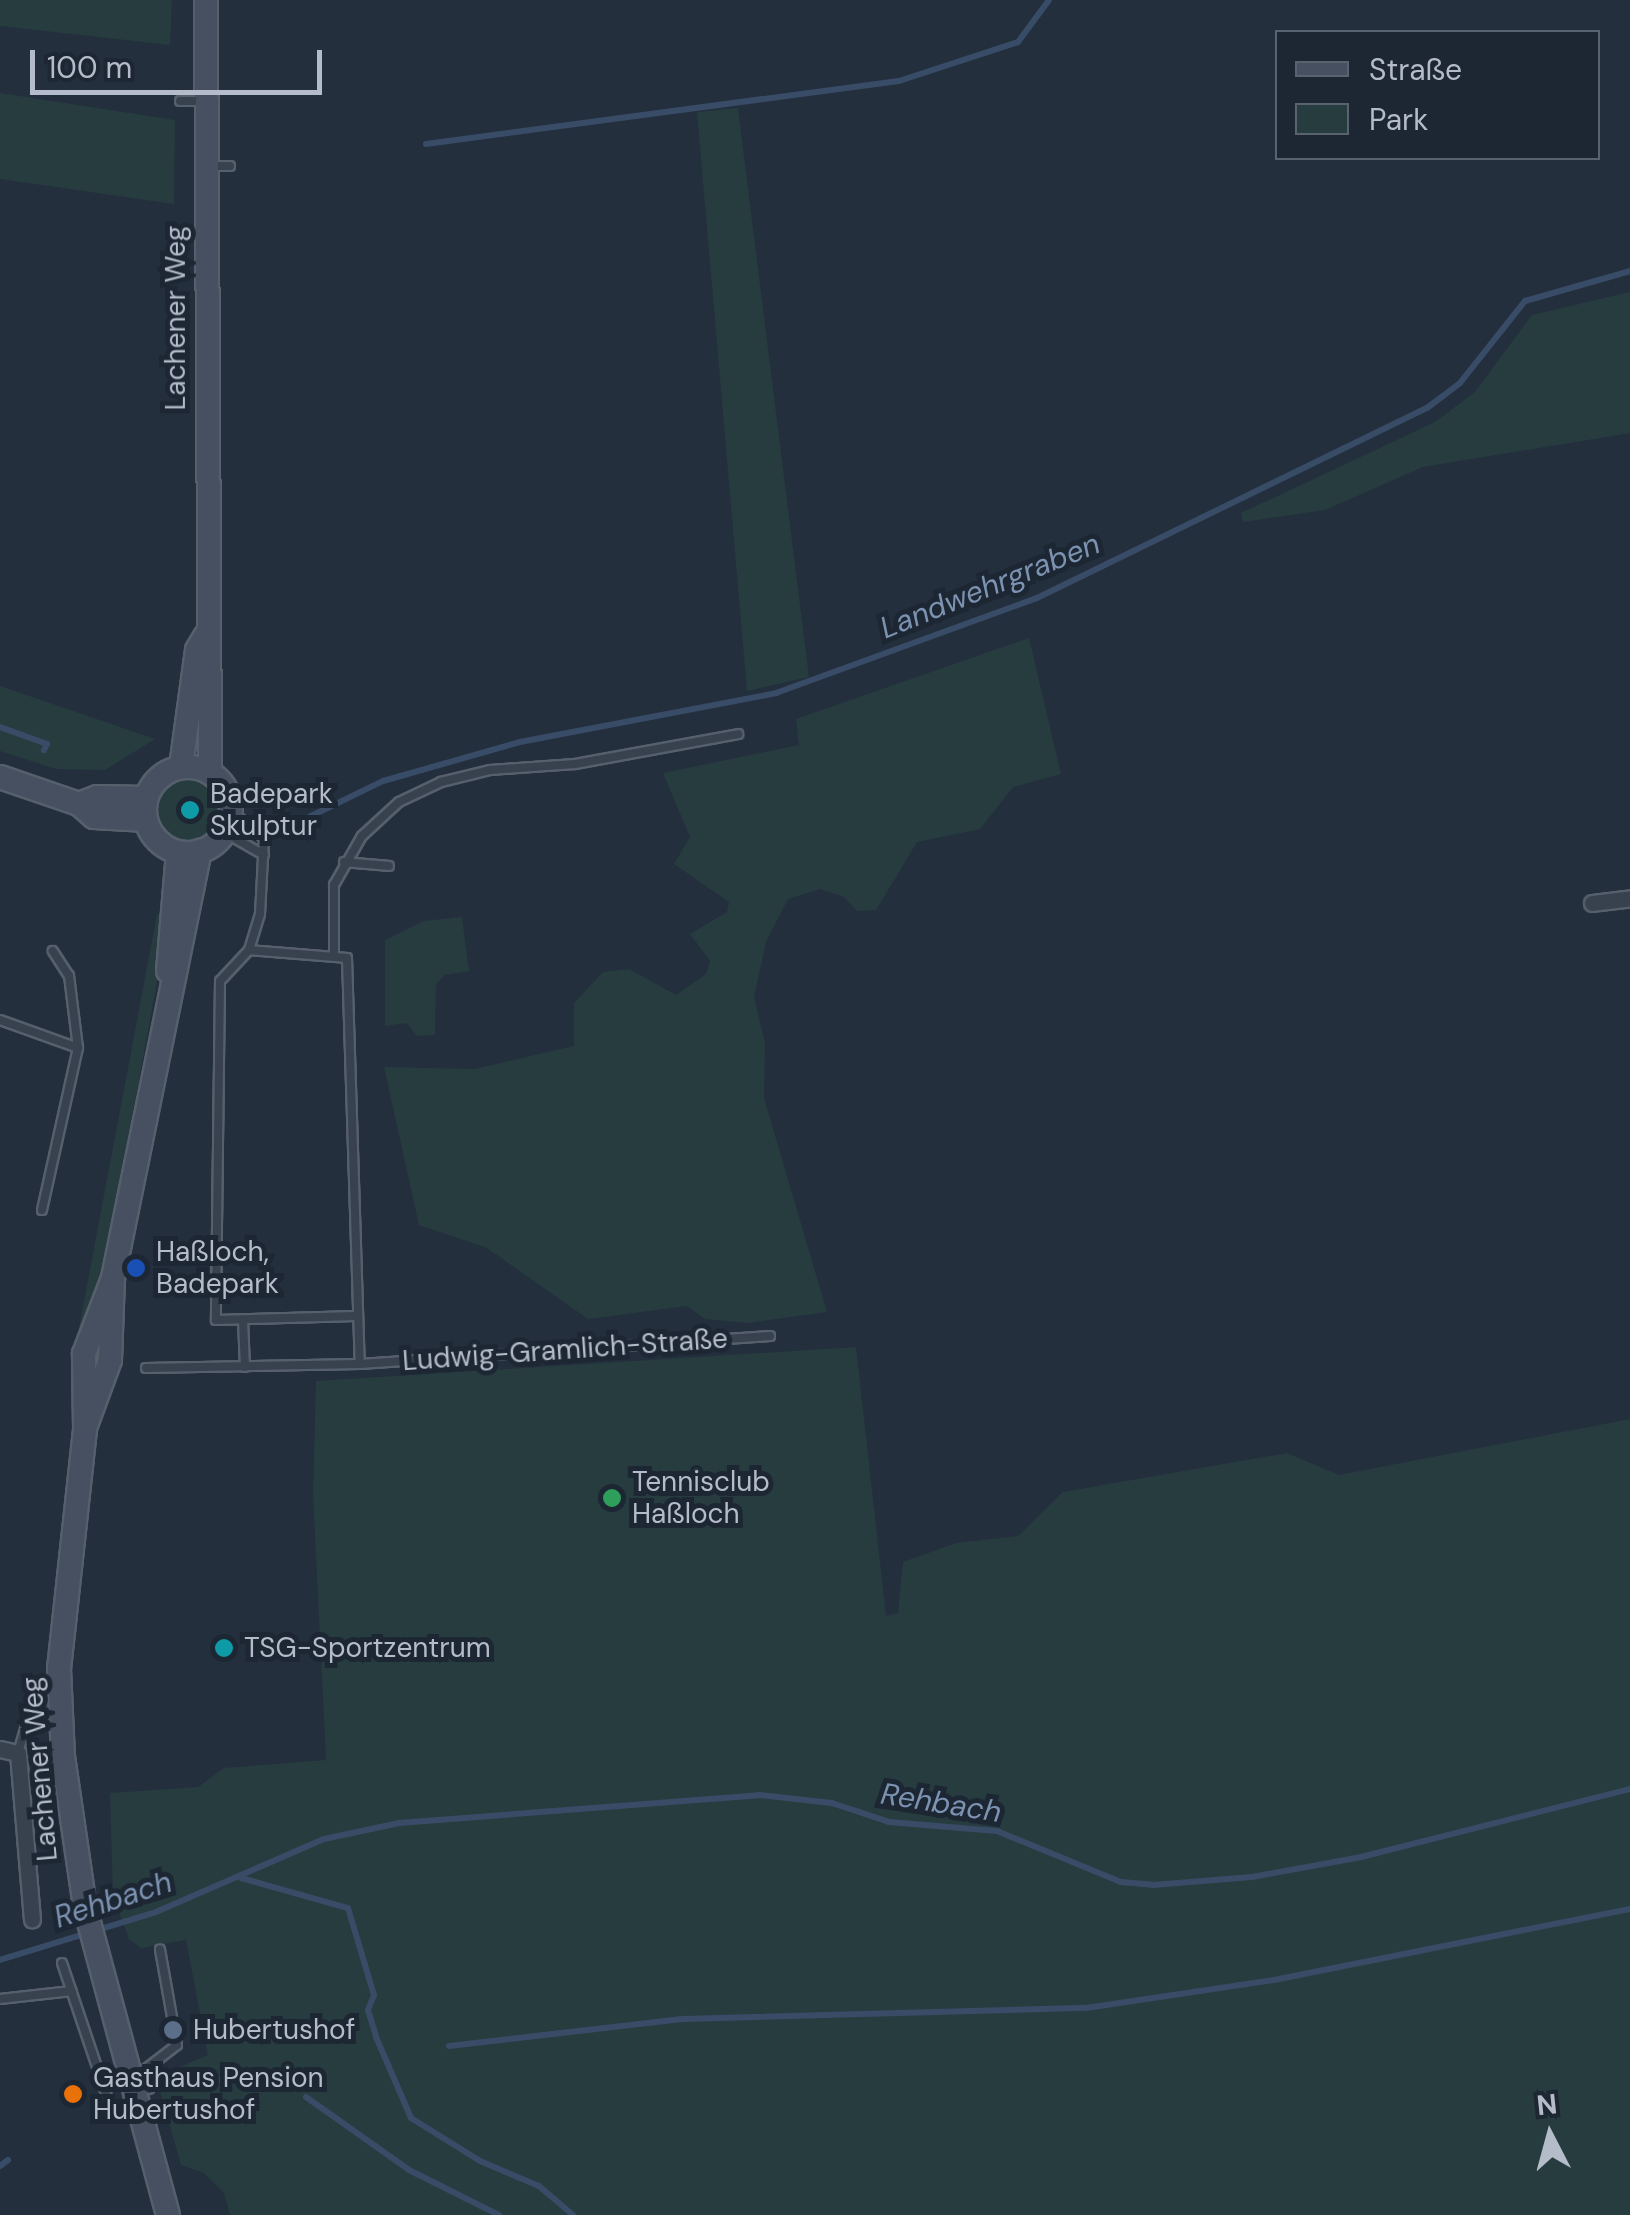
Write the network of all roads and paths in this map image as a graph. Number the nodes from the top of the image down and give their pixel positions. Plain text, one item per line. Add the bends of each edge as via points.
1 (206, 0) edge
2 (180, 101) dead end
3 (206, 101) junction
4 (205, 166) junction
5 (230, 166) dead end
6 (206, 635) junction
7 (738, 734) dead end
8 (181, 767) junction
9 (210, 772) junction
10 (0, 777) edge
11 (146, 809) junction
12 (228, 822) junction
13 (189, 851) junction
14 (264, 855) junction
15 (344, 862) junction
16 (389, 866) dead end
17 (1630, 898) edge
18 (1592, 903) dead end
19 (248, 950) junction
20 (53, 951) dead end
21 (334, 957) junction
22 (0, 1020) edge
23 (78, 1048) junction
24 (42, 1210) dead end
25 (356, 1316) junction
26 (243, 1320) junction
27 (770, 1336) dead end
28 (360, 1364) junction
29 (245, 1367) junction
30 (146, 1368) dead end
31 (43, 1708) dead end
32 (0, 1749) edge
33 (18, 1754) junction
34 (32, 1919) dead end
35 (160, 1950) dead end
36 (62, 1963) dead end
37 (72, 1991) junction
38 (0, 2000) edge
39 (141, 2080) junction
40 (104, 2088) junction
41 (110, 2109) dead end
42 (168, 2215) edge

1 - 3 main road, Lachener Weg
2 - 3 lane
3 - 4 main road, Lachener Weg
4 - 5 lane
4 - 6 main road, Lachener Weg
6 - 8 main road, Lachener Weg via 197,650
6 - 9 main road, Lachener Weg via 213,652
7 - 15 lane via 441,782 399,802
8 - 9 main road
8 - 11 main road via 159,778
9 - 12 main road via 226,789
10 - 11 main road via 79,804 97,797
11 - 13 main road via 157,840
12 - 13 main road
12 - 14 lane
12 - 14 lane via 264,838
13 - 39 main road, Lachener Weg via 179,966 170,979 113,1278 110,1360 85,1428 59,1669 63,1757 86,1907
14 - 19 lane via 260,914
15 - 16 lane
15 - 21 lane via 334,885
17 - 18 street
19 - 21 lane
19 - 26 lane via 220,981 216,1320
20 - 23 lane via 69,976
21 - 25 lane via 347,958
22 - 23 lane
23 - 24 lane
25 - 26 lane
25 - 28 lane
26 - 29 lane
27 - 28 lane, Ludwig-Gramlich-Straße
28 - 29 lane, Ludwig-Gramlich-Straße
29 - 30 lane, Ludwig-Gramlich-Straße
31 - 33 lane via 30,1712
32 - 33 street
33 - 34 street
35 - 39 lane via 177,2045
36 - 37 lane
37 - 38 lane
37 - 40 lane
39 - 40 lane
39 - 42 main road, Lachener Weg
40 - 41 lane

